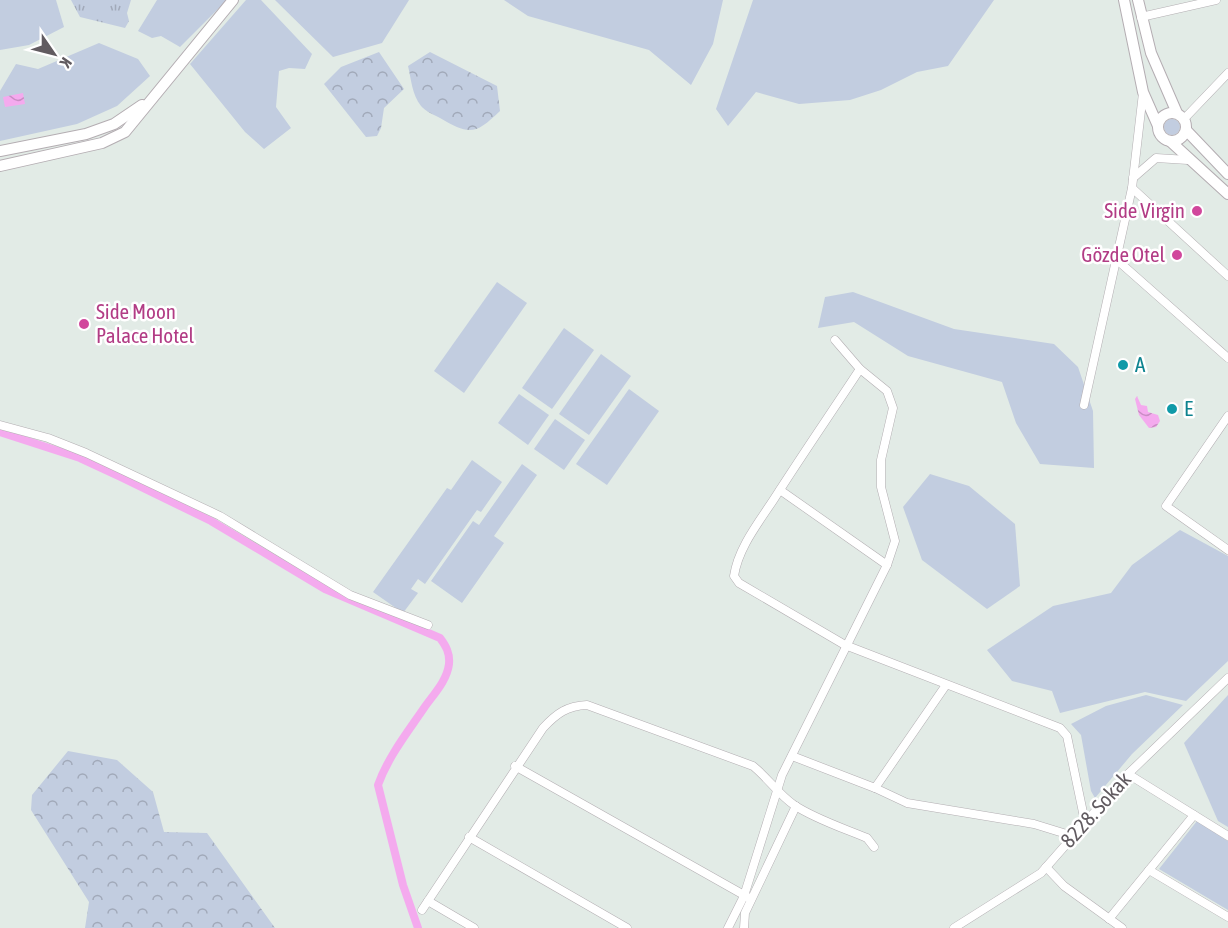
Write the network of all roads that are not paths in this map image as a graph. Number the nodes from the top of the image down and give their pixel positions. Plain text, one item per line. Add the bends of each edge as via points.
1 (233, 0) edge
2 (1124, 0) edge
3 (1138, 0) edge
4 (1216, 0) edge
5 (1141, 17) junction
6 (1227, 76) edge
7 (1143, 92) junction
8 (150, 100) junction
9 (1182, 121) junction
10 (1158, 126) junction
11 (1170, 141) junction
12 (0, 151) edge
13 (1188, 160) junction
14 (0, 166) edge
15 (1228, 174) edge
16 (1133, 178) junction
17 (1132, 188) junction
18 (1228, 194) edge
19 (1117, 260) junction
20 (1228, 276) edge
21 (835, 340) dead end
22 (1228, 358) edge
23 (860, 369) junction
24 (1084, 405) dead end
25 (1228, 416) edge
26 (0, 425) edge
27 (780, 490) junction
28 (1228, 550) edge
29 (886, 565) junction
30 (428, 625) dead end
31 (845, 645) junction
32 (1228, 678) edge
33 (946, 685) junction
34 (792, 756) junction
35 (515, 766) junction
36 (1128, 774) junction
37 (875, 788) junction
38 (777, 792) junction
39 (795, 806) junction
40 (1194, 815) junction
41 (1085, 822) junction
42 (1073, 836) junction
43 (1228, 836) edge
44 (469, 837) junction
45 (874, 847) dead end
46 (1046, 867) junction
47 (1149, 870) junction
48 (748, 897) junction
49 (428, 901) junction
50 (422, 910) dead end
51 (1228, 917) edge
52 (1109, 919) junction
53 (474, 928) edge
54 (627, 928) edge
55 (728, 928) edge
56 (744, 928) edge
57 (954, 928) edge
58 (1122, 928) edge

1 - 8 main road
2 - 7 main road
3 - 5 main road
4 - 5 street
5 - 9 main road via 1151,53
6 - 9 street
7 - 10 main road
7 - 16 street
8 - 12 main road via 114,124 86,134
8 - 14 main road via 125,132 102,143
9 - 10 main road via 1164,115
9 - 11 main road via 1182,137
9 - 15 main road
10 - 11 main road via 1161,136
11 - 13 main road
13 - 16 street via 1156,158
13 - 18 main road
16 - 17 street
17 - 19 street
17 - 20 street
19 - 22 street
19 - 24 street
21 - 23 street
23 - 27 street
23 - 29 street via 887,391 893,408 881,460 881,487 895,541
25 - 28 street via 1166,506
26 - 30 street via 48,438 96,458 220,516 350,595
27 - 29 street
27 - 31 street via 743,549 734,576 739,583
29 - 31 street
31 - 33 street
31 - 34 street
32 - 36 street, 8228. Sokak
33 - 37 street
33 - 41 street via 1060,728 1067,736
34 - 37 street
34 - 38 street
35 - 38 street via 555,715 571,706 588,705 753,766
35 - 44 street
35 - 48 street
36 - 40 street
36 - 41 street, 8228. Sokak
37 - 42 street via 907,803 1034,824
38 - 39 street
38 - 48 street
39 - 45 street via 867,838
39 - 48 street
40 - 43 street
40 - 47 street
41 - 42 street, 8228. Sokak
42 - 46 street, 8228. Sokak
44 - 49 street
44 - 54 street
46 - 52 street via 1064,886
46 - 57 street, 8228. Sokak
47 - 51 street
47 - 52 street
48 - 55 street
48 - 56 street
49 - 50 street
49 - 53 street
52 - 58 street

